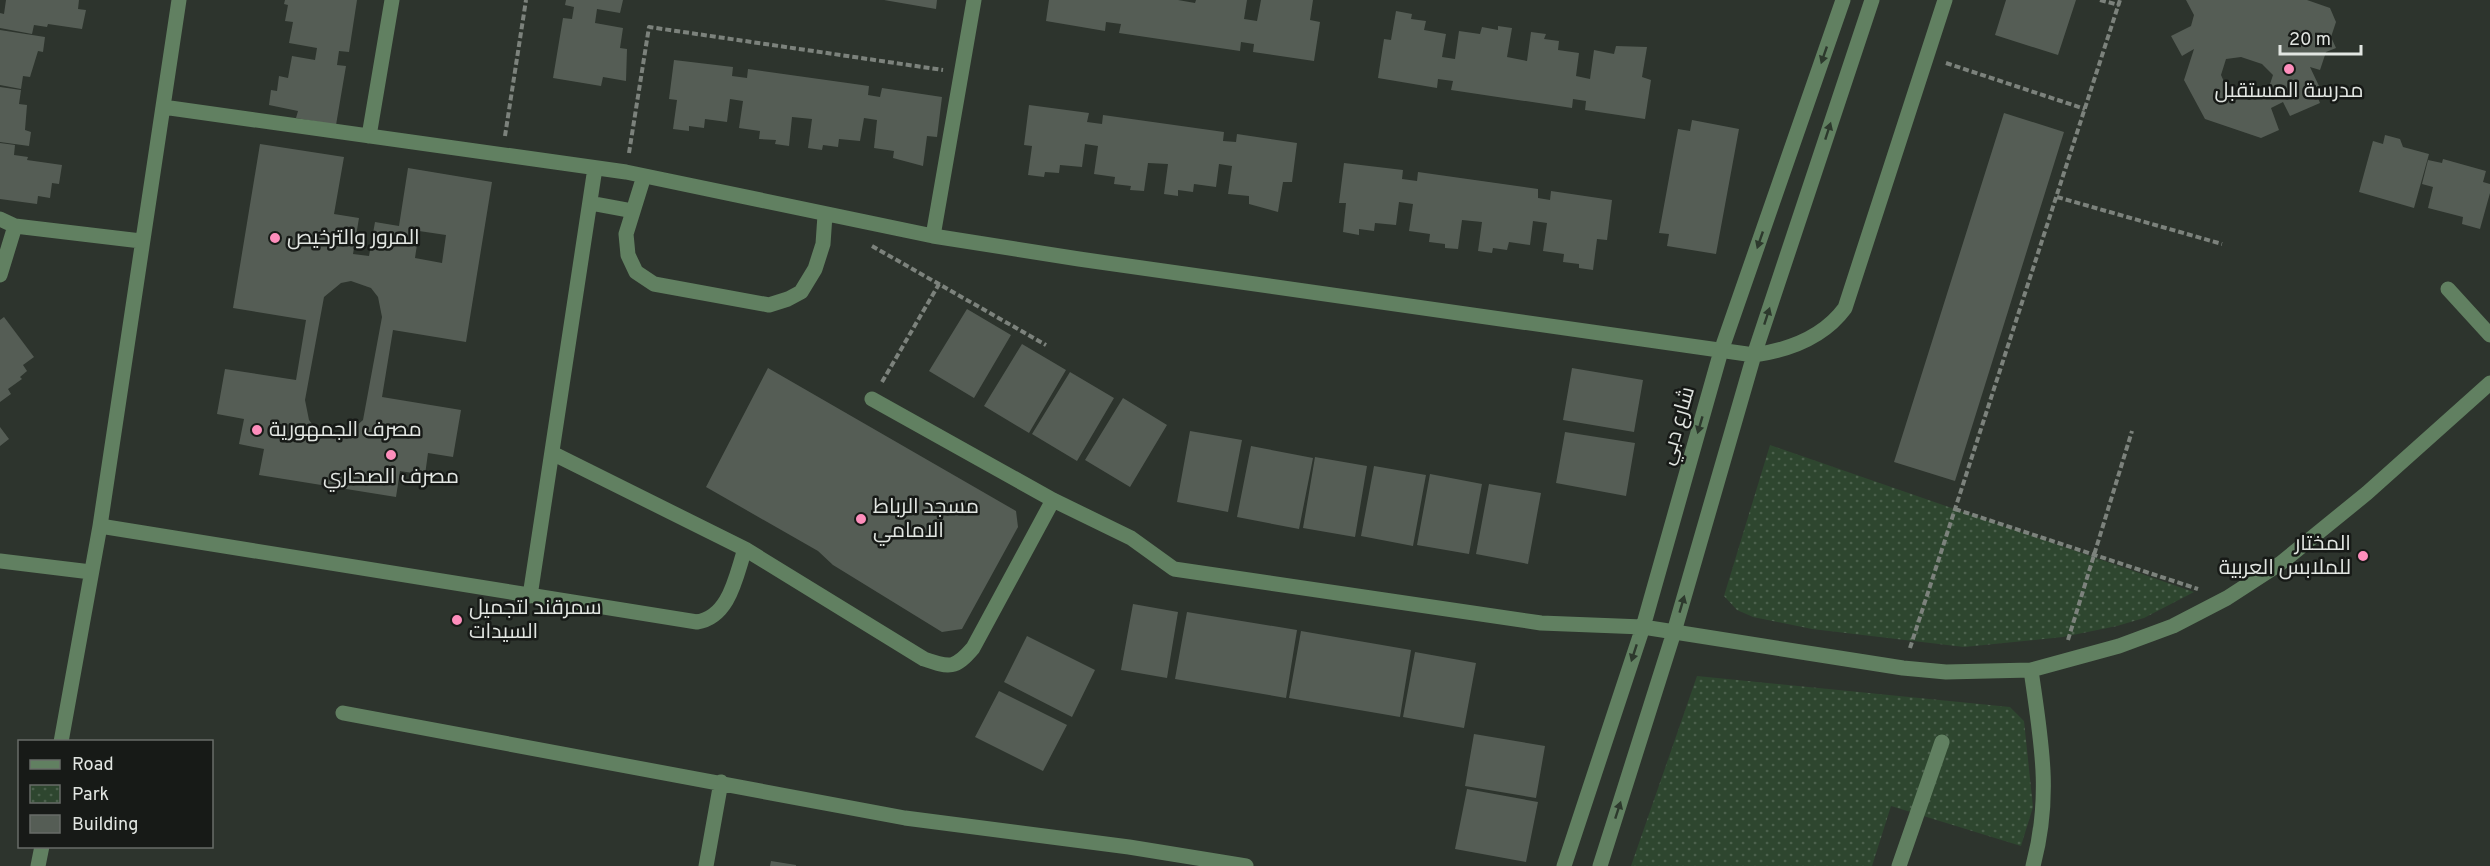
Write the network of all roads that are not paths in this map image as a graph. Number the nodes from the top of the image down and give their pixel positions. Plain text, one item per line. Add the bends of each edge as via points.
1 (179, 0) edge
2 (392, 0) edge
3 (974, 0) edge
4 (1843, 0) edge
5 (1872, 0) edge
6 (1946, 0) edge
7 (163, 106) junction
8 (369, 136) junction
9 (595, 168) junction
10 (644, 176) junction
11 (590, 203) junction
12 (633, 211) junction
13 (825, 214) junction
14 (0, 219) edge
15 (15, 226) junction
16 (933, 236) junction
17 (141, 241) junction
18 (0, 275) edge
19 (2448, 289) dead end
20 (2490, 335) edge
21 (1721, 351) junction
22 (1754, 355) junction
23 (2490, 383) edge
24 (872, 399) road end
25 (552, 453) junction
26 (1053, 501) junction
27 (100, 526) junction
28 (745, 549) junction
29 (0, 561) edge
30 (91, 572) junction
31 (530, 596) junction
32 (1643, 627) junction
33 (1674, 632) junction
34 (2031, 670) junction
35 (343, 713) dead end
36 (61, 740) edge
37 (1942, 742) dead end
38 (721, 782) junction
39 (42, 848) edge
40 (39, 866) edge
41 (706, 866) edge
42 (1246, 866) edge
43 (1564, 866) edge
44 (1600, 866) edge
45 (1899, 866) edge
46 (2033, 866) edge

1 - 7 street
2 - 8 street
3 - 16 street
4 -> 21 street, شارع دبي
22 -> 5 street
6 - 22 street via 1845,308 1836,320 1808,340
7 - 8 street
7 - 17 street
8 - 9 street
9 - 10 street
9 - 11 street
10 - 12 street
10 - 13 street
11 - 12 street
11 - 25 street
12 - 13 street via 626,234 628,255 636,272 654,284 769,305 801,292 809,282 823,244
13 - 16 street
14 - 15 street
15 - 17 street
15 - 18 street
16 - 21 street
17 - 27 street
19 - 20 street
21 - 22 street
21 -> 32 street, شارع دبي
33 -> 22 street
23 - 34 street via 2281,563 2227,598 2173,626 2119,646
24 - 26 street
25 - 28 street
25 - 31 street
26 - 28 street via 974,648 961,663 946,667 924,659
26 - 32 street via 1131,537 1174,569 1541,623
27 - 30 street
27 - 31 street
28 - 31 street via 726,602 707,620 697,622
29 - 30 street
30 - 36 street
32 - 33 street
32 -> 43 street, شارع دبي
33 - 34 street via 1903,668 1946,672
44 -> 33 street
34 - 46 street via 2045,773 2041,838
35 - 38 street
37 - 45 street
38 - 41 street
38 - 42 street via 905,818
39 - 40 street

